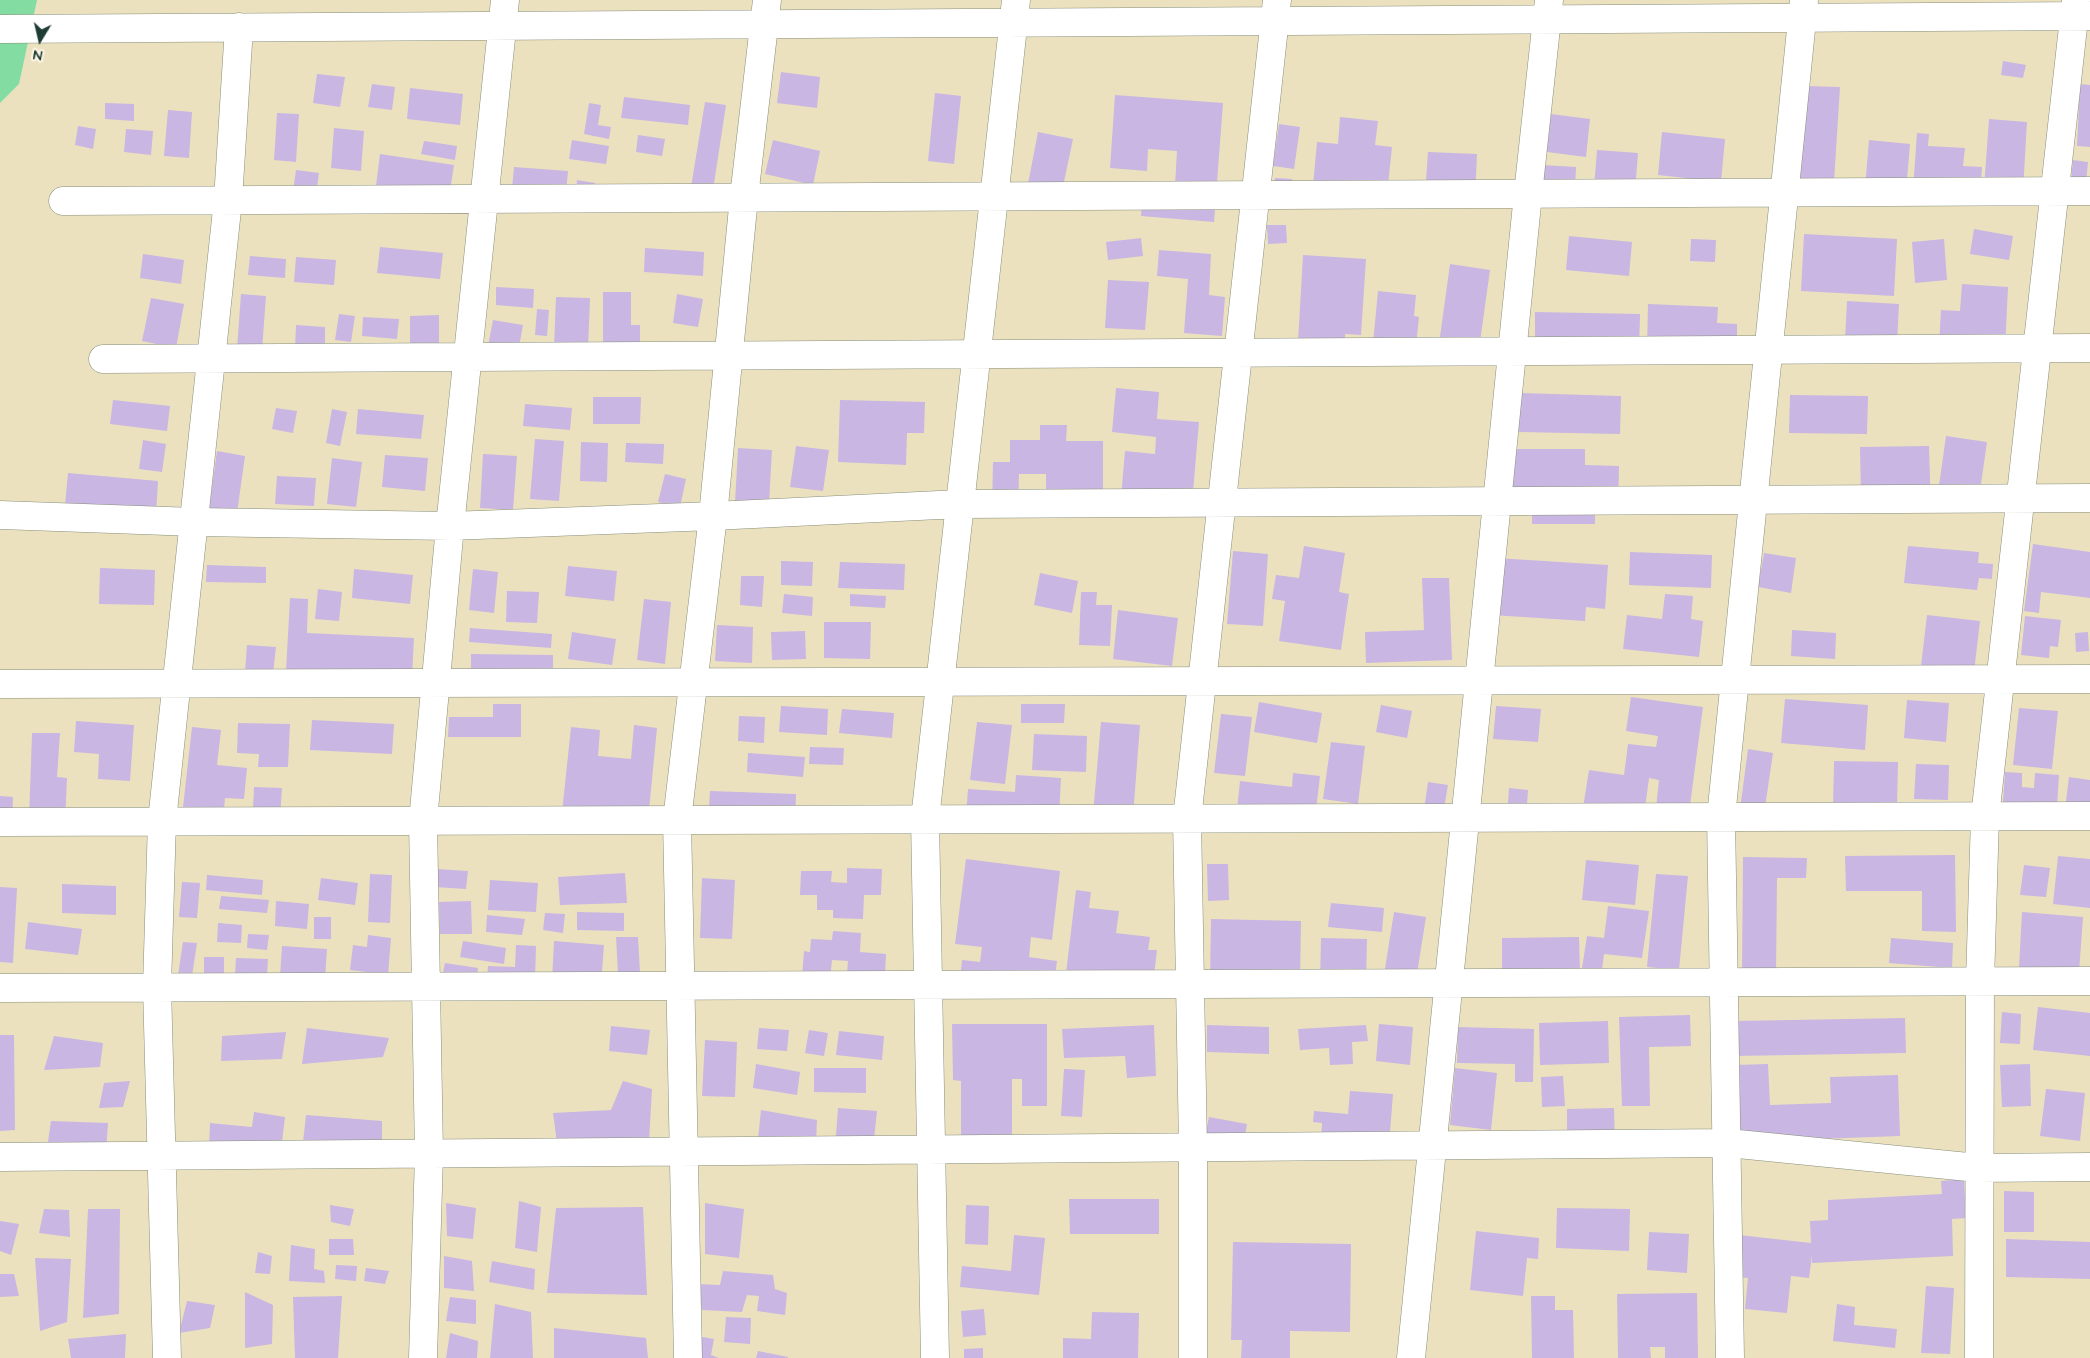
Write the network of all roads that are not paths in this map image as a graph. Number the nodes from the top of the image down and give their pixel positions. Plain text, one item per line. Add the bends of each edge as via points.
1 (1803, 9) edge
2 (1276, 10) edge
3 (1548, 10) edge
4 (2080, 10) edge
5 (1015, 11) edge
6 (766, 12) edge
7 (503, 13) edge
8 (239, 27) junction
9 (0, 28) edge
10 (2053, 191) junction
11 (2090, 191) edge
12 (1783, 193) junction
13 (1528, 194) junction
14 (1254, 195) junction
15 (993, 196) junction
16 (744, 197) junction
17 (483, 199) junction
18 (228, 200) junction
19 (62, 201) dead end
20 (2036, 348) junction
21 (2090, 348) edge
22 (1512, 350) junction
23 (1767, 350) junction
24 (1237, 353) junction
25 (976, 354) junction
26 (727, 355) junction
27 (468, 356) junction
28 (211, 358) junction
29 (103, 359) dead end
30 (2090, 498) edge
31 (2020, 499) junction
32 (1753, 500) junction
33 (1497, 501) junction
34 (1221, 502) junction
35 (960, 504) junction
36 (0, 515) edge
37 (713, 516) junction
38 (195, 522) junction
39 (450, 526) junction
40 (1734, 679) junction
41 (2000, 679) junction
42 (2090, 679) edge
43 (1479, 680) junction
44 (1201, 681) junction
45 (692, 682) junction
46 (940, 682) junction
47 (436, 683) junction
48 (0, 684) edge
49 (177, 684) junction
50 (2090, 816) edge
51 (1721, 817) junction
52 (1985, 817) junction
53 (1465, 818) junction
54 (925, 819) junction
55 (1187, 819) junction
56 (677, 820) junction
57 (162, 821) junction
58 (422, 821) junction
59 (0, 822) edge
60 (2090, 981) edge
61 (1980, 982) junction
62 (1449, 983) junction
63 (1725, 983) junction
64 (1190, 984) junction
65 (929, 985) junction
66 (426, 986) junction
67 (680, 986) junction
68 (157, 987) junction
69 (0, 988) edge
70 (1728, 1143) junction
71 (1432, 1146) junction
72 (1194, 1148) junction
73 (932, 1150) junction
74 (684, 1152) junction
75 (429, 1154) junction
76 (163, 1156) junction
77 (0, 1157) edge
78 (2090, 1167) edge
79 (1978, 1168) junction
80 (167, 1358) edge
81 (423, 1358) edge
82 (688, 1358) edge
83 (935, 1358) edge
84 (1193, 1358) edge
85 (1411, 1358) edge
86 (1730, 1358) edge
87 (1979, 1358) edge

1 - 3 street
1 - 4 street
1 - 12 street
2 - 3 street
2 - 5 street
2 - 14 street
3 - 13 street
4 - 10 street
5 - 6 street
5 - 15 street
6 - 7 street
6 - 16 street
7 - 8 street
7 - 17 street
8 - 9 street
8 - 18 street
10 - 11 street
10 - 12 street
10 - 20 street
12 - 13 street
12 - 23 street
13 - 14 street
13 - 22 street
14 - 15 street
14 - 24 street
15 - 16 street
15 - 25 street
16 - 17 street
16 - 26 street
17 - 18 street
17 - 27 street
18 - 19 street
18 - 28 street
20 - 21 street
20 - 23 street
20 - 31 street
22 - 23 street
22 - 24 street
22 - 33 street
23 - 32 street
24 - 25 street
24 - 34 street
25 - 26 street
25 - 35 street
26 - 27 street
26 - 37 street
27 - 28 street
27 - 39 street
28 - 29 street
28 - 38 street
30 - 31 street
31 - 32 street
31 - 41 street
32 - 33 street
32 - 40 street
33 - 34 street
33 - 43 street
34 - 35 street
34 - 44 street
35 - 37 street
35 - 46 street
36 - 38 street
37 - 39 street
37 - 45 street
38 - 39 street
38 - 49 street
39 - 47 street
40 - 41 street
40 - 43 street
40 - 51 street
41 - 42 street
41 - 52 street
43 - 44 street
43 - 53 street
44 - 46 street
44 - 55 street
45 - 46 street
45 - 47 street
45 - 56 street
46 - 54 street
47 - 49 street
47 - 58 street
48 - 49 street
49 - 57 street
50 - 52 street
51 - 52 street
51 - 53 street
51 - 63 street
52 - 61 street
53 - 55 street
53 - 62 street
54 - 55 street
54 - 56 street
54 - 65 street
55 - 64 street
56 - 58 street
56 - 67 street
57 - 58 street
57 - 59 street
57 - 68 street
58 - 66 street
60 - 61 street
61 - 63 street
61 - 79 street
62 - 63 street
62 - 64 street
62 - 71 street
63 - 70 street
64 - 65 street
64 - 72 street
65 - 67 street
65 - 73 street
66 - 67 street
66 - 68 street
66 - 75 street
67 - 74 street
68 - 69 street
68 - 76 street
70 - 71 street
70 - 79 street
70 - 86 street
71 - 72 street
71 - 85 street
72 - 73 street
72 - 84 street
73 - 74 street
73 - 83 street
74 - 75 street
74 - 82 street
75 - 76 street
75 - 81 street
76 - 77 street
76 - 80 street
78 - 79 street
79 - 87 street

